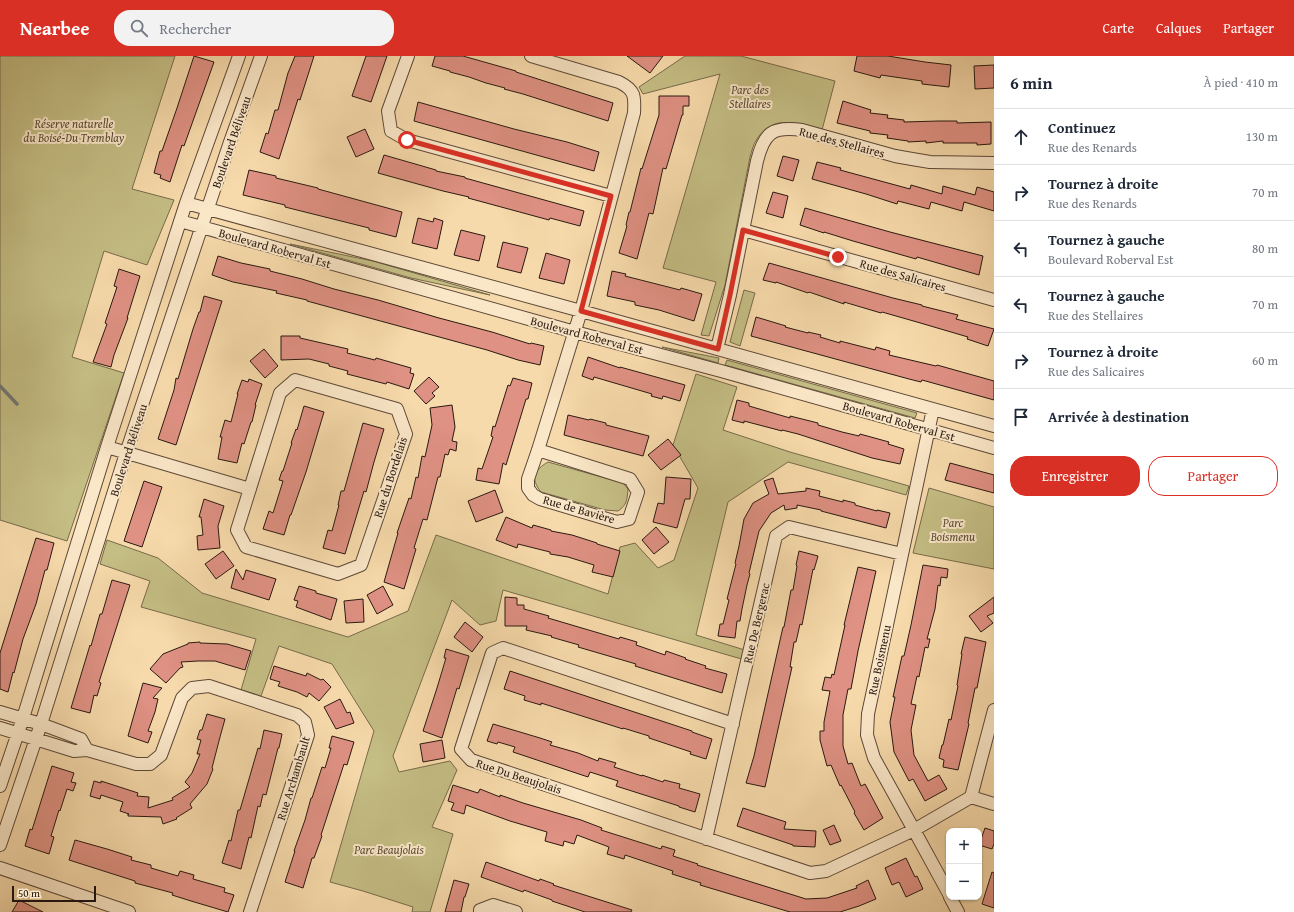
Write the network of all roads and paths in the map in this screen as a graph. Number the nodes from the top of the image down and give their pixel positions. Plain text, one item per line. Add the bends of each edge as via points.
1 (239, 56) edge
2 (261, 56) edge
3 (408, 56) edge
4 (531, 56) edge
5 (994, 164) edge
6 (611, 196) junction
7 (186, 203) junction
8 (208, 208) junction
9 (180, 221) junction
10 (202, 228) junction
11 (743, 230) junction
12 (994, 300) edge
13 (581, 311) junction
14 (574, 332) junction
15 (718, 349) junction
16 (933, 409) junction
17 (994, 426) edge
18 (928, 429) junction
19 (107, 447) junction
20 (994, 448) edge
21 (538, 450) junction
22 (126, 453) junction
23 (250, 489) junction
24 (902, 554) junction
25 (994, 710) edge
26 (0, 712) edge
27 (22, 718) junction
28 (41, 724) junction
29 (733, 724) junction
30 (0, 728) edge
31 (18, 734) junction
32 (35, 740) junction
33 (87, 750) junction
34 (0, 786) edge
35 (971, 797) junction
36 (994, 804) edge
37 (914, 830) junction
38 (706, 838) junction
39 (0, 845) edge
40 (0, 868) edge
41 (946, 889) edge
42 (952, 900) edge
43 (126, 912) edge
44 (250, 912) edge
45 (480, 912) edge
46 (516, 912) edge
47 (958, 912) edge

1 - 7 street, Boulevard Béliveau
2 - 8 street, Boulevard Béliveau
3 - 6 street via 388,111 391,131 407,140
4 - 6 street, Rue de Bavière via 619,82 632,93 635,101 634,113
5 - 11 street, Rue des Stellaires via 930,162 895,156 802,130 782,129 767,136 762,143
6 - 13 street, Rue de Bavière
7 - 8 street, Boulevard Roberval Est
7 - 9 street, Boulevard Béliveau
8 - 10 street, Boulevard Béliveau
8 - 13 street, Boulevard Roberval Est
9 - 10 street, Boulevard Roberval Est
9 - 19 street, Boulevard Béliveau
10 - 14 street, Boulevard Roberval Est
10 - 22 street, Boulevard Béliveau
11 - 12 street, Rue des Salicaires
11 - 15 street, Rue des Stellaires
13 - 14 street, Rue de Bavière
13 - 15 street, Boulevard Roberval Est
14 - 18 street, Boulevard Roberval Est
14 - 21 street, Rue de Bavière
15 - 16 street, Boulevard Roberval Est
16 - 17 street, Boulevard Roberval Est
16 - 18 street, Rue Boismenu
18 - 20 street, Boulevard Roberval Est
18 - 24 street, Rue Boismenu
19 - 22 street
19 - 27 street, Boulevard Béliveau
21 - 21 street, Rue de Bavière via 630,479 638,492 629,520 617,522 533,495 528,488 528,479
22 - 23 street
22 - 28 street, Boulevard Béliveau
23 - 23 street, Rue du Bordelais via 237,530 246,547 338,574 360,565 406,434 397,409 295,380 280,393
24 - 29 street, Rue De Bergerac via 789,527 776,536
24 - 37 street, Rue Boismenu via 868,714 867,735 874,758
25 - 35 street
26 - 27 street
27 - 28 street
27 - 31 street, Boulevard Béliveau
28 - 32 street, Boulevard Béliveau
28 - 33 street via 81,739
29 - 38 street, Rue De Bergerac
29 - 38 street, Rue Du Beaujolais via 503,648 492,653 461,749 471,760
30 - 31 street, Rue Archambault
31 - 32 street, Rue Archambault
31 - 34 street, Boulevard Béliveau
32 - 33 street, Rue Archambault via 74,751
32 - 39 street, Boulevard Béliveau
33 - 44 street, Rue Archambault via 136,764 150,764 161,755 182,698 192,688 209,686 297,715 305,722 308,735
35 - 36 street
35 - 37 street, Rue Du Beaujolais
37 - 38 street, Rue Du Beaujolais via 826,871 810,874
37 - 41 street, Rue Boismenu
40 - 43 street
42 - 47 street, Rue Boismenu
45 - 46 street via 493,905

